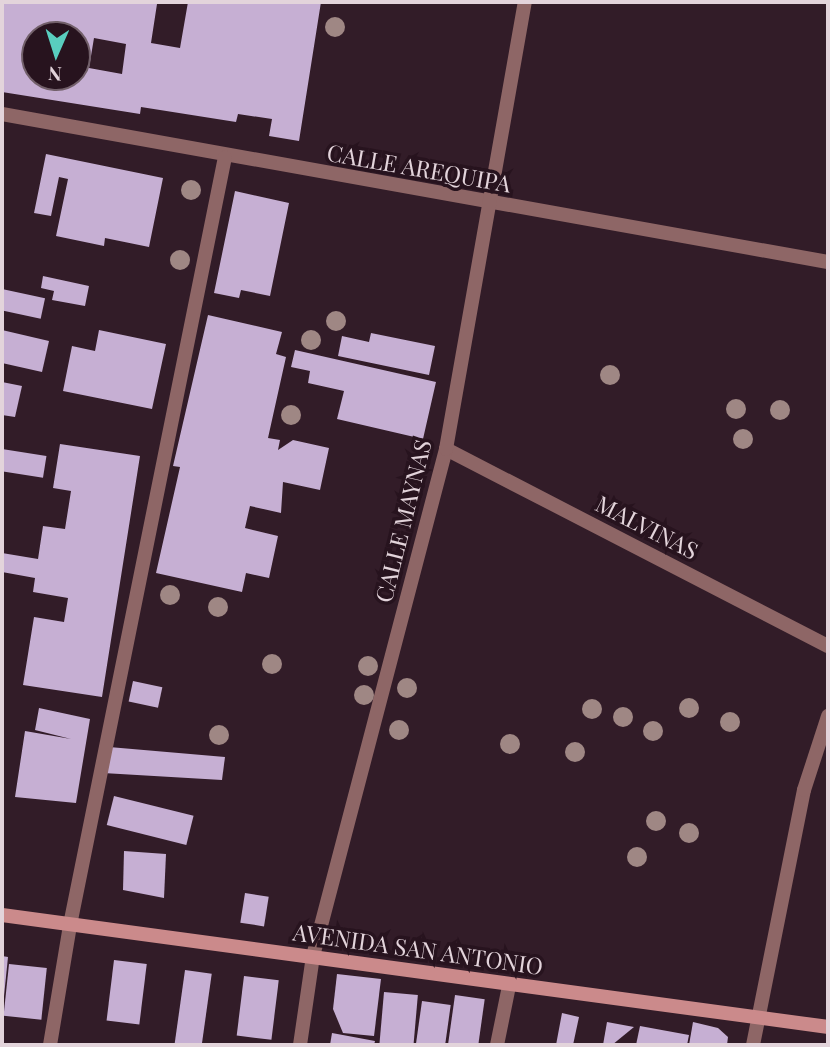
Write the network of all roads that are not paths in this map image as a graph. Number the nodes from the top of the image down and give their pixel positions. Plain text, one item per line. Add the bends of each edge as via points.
1 (525, 2) edge
2 (2, 114) edge
3 (225, 157) junction
4 (486, 203) junction
5 (828, 262) edge
6 (446, 449) junction
7 (828, 646) edge
8 (828, 716) edge
9 (2, 915) edge
10 (70, 925) junction
11 (313, 956) junction
12 (509, 986) junction
13 (758, 1016) junction
14 (828, 1027) edge
15 (50, 1045) edge
16 (300, 1045) edge
17 (497, 1045) edge
18 (753, 1045) edge

1 - 4 street, CALLE MAYNAS
2 - 3 street, CALLE AREQUIPA
3 - 4 street, CALLE AREQUIPA
3 - 10 street
4 - 5 street, CALLE AREQUIPA
4 - 6 street, CALLE MAYNAS
6 - 7 street, MALVINAS
6 - 11 street, CALLE MAYNAS
8 - 13 street via 804,790
9 - 10 main road, AVENIDA SAN ANTONIO
10 - 11 main road, AVENIDA SAN ANTONIO
10 - 15 street
11 - 12 main road, AVENIDA SAN ANTONIO
11 - 16 street, CALLE MAYNAS
12 - 13 main road, AVENIDA SAN ANTONIO
12 - 17 street
13 - 14 main road, AVENIDA SAN ANTONIO
13 - 18 street

